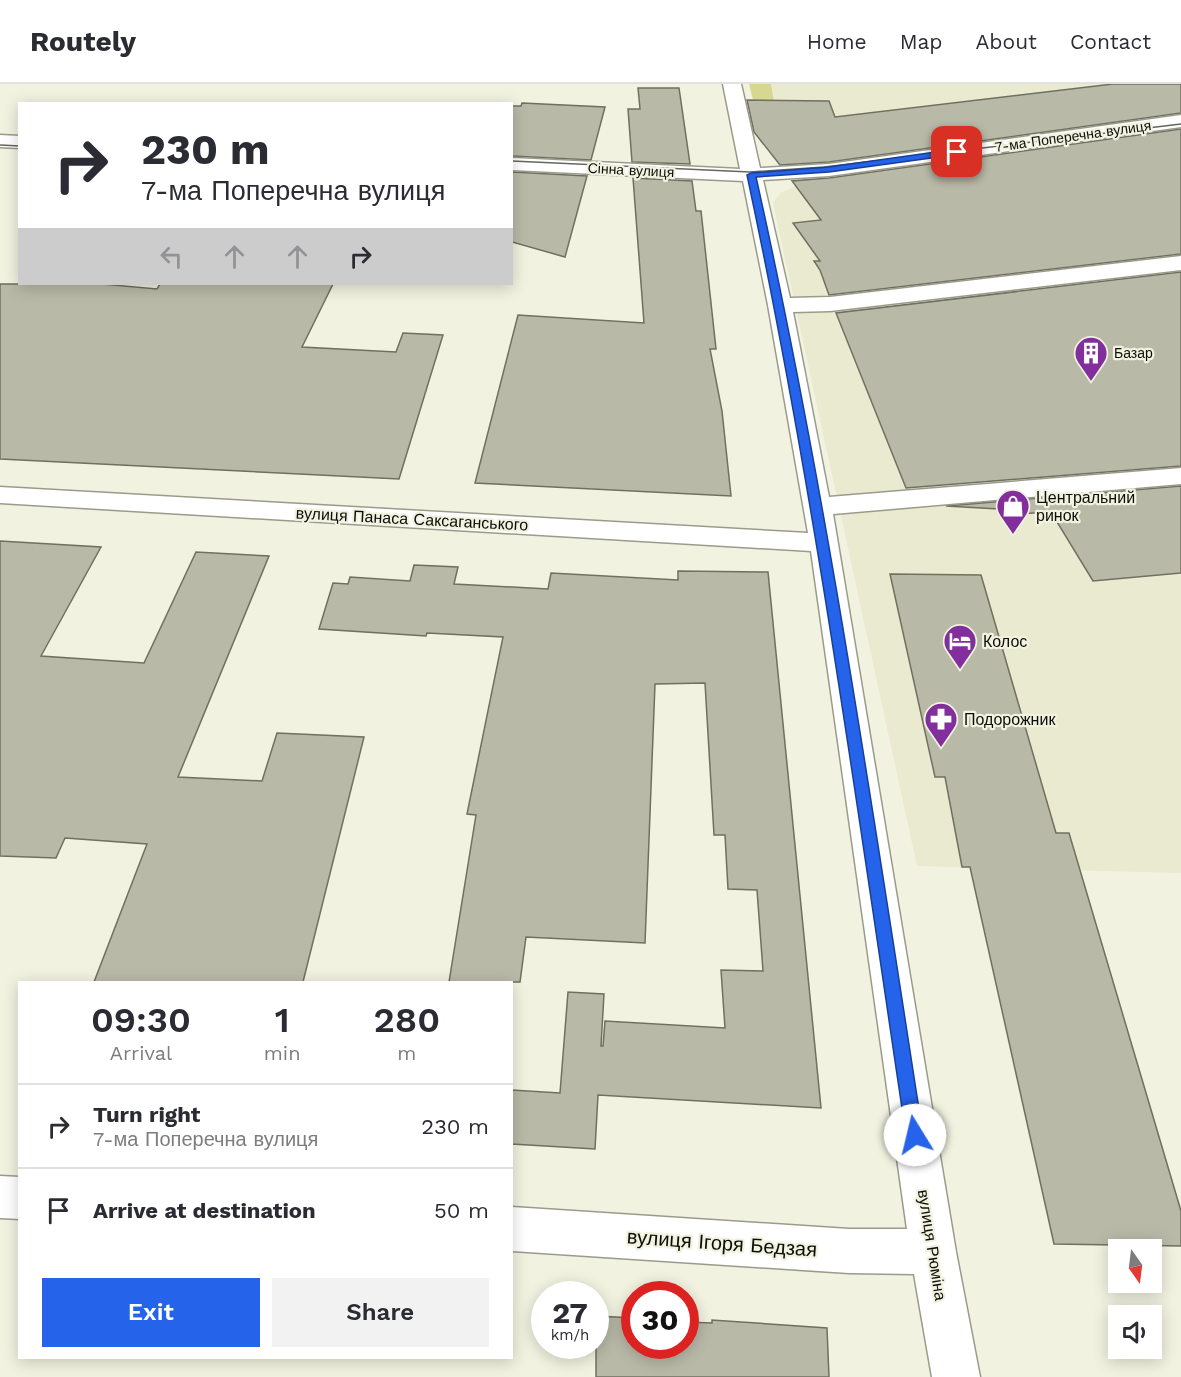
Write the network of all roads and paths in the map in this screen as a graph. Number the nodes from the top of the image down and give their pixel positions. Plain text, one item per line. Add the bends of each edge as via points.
1 (732, 84) edge
2 (1181, 121) edge
3 (0, 141) edge
4 (18, 142) edge
5 (513, 164) edge
6 (751, 175) junction
7 (1181, 263) edge
8 (780, 305) junction
9 (1181, 476) edge
10 (0, 495) edge
11 (816, 507) junction
12 (824, 543) junction
13 (0, 1197) edge
14 (18, 1198) edge
15 (513, 1229) edge
16 (933, 1252) junction
17 (956, 1377) edge

1 - 6 street, вулиця Рюміна
2 - 6 street, 7-ма Поперечна вулиця via 829,170
3 - 4 street
5 - 6 street, Сінна вулиця
6 - 8 street, вулиця Рюміна
7 - 8 street via 830,304
8 - 11 street, вулиця Рюміна
9 - 11 street
10 - 12 street, вулиця Панаса Саксаганського
11 - 12 street, вулиця Рюміна
12 - 16 street, вулиця Рюміна
13 - 14 street
15 - 16 street, вулиця Ігоря Бедзая via 849,1251
16 - 17 street, вулиця Рюміна

